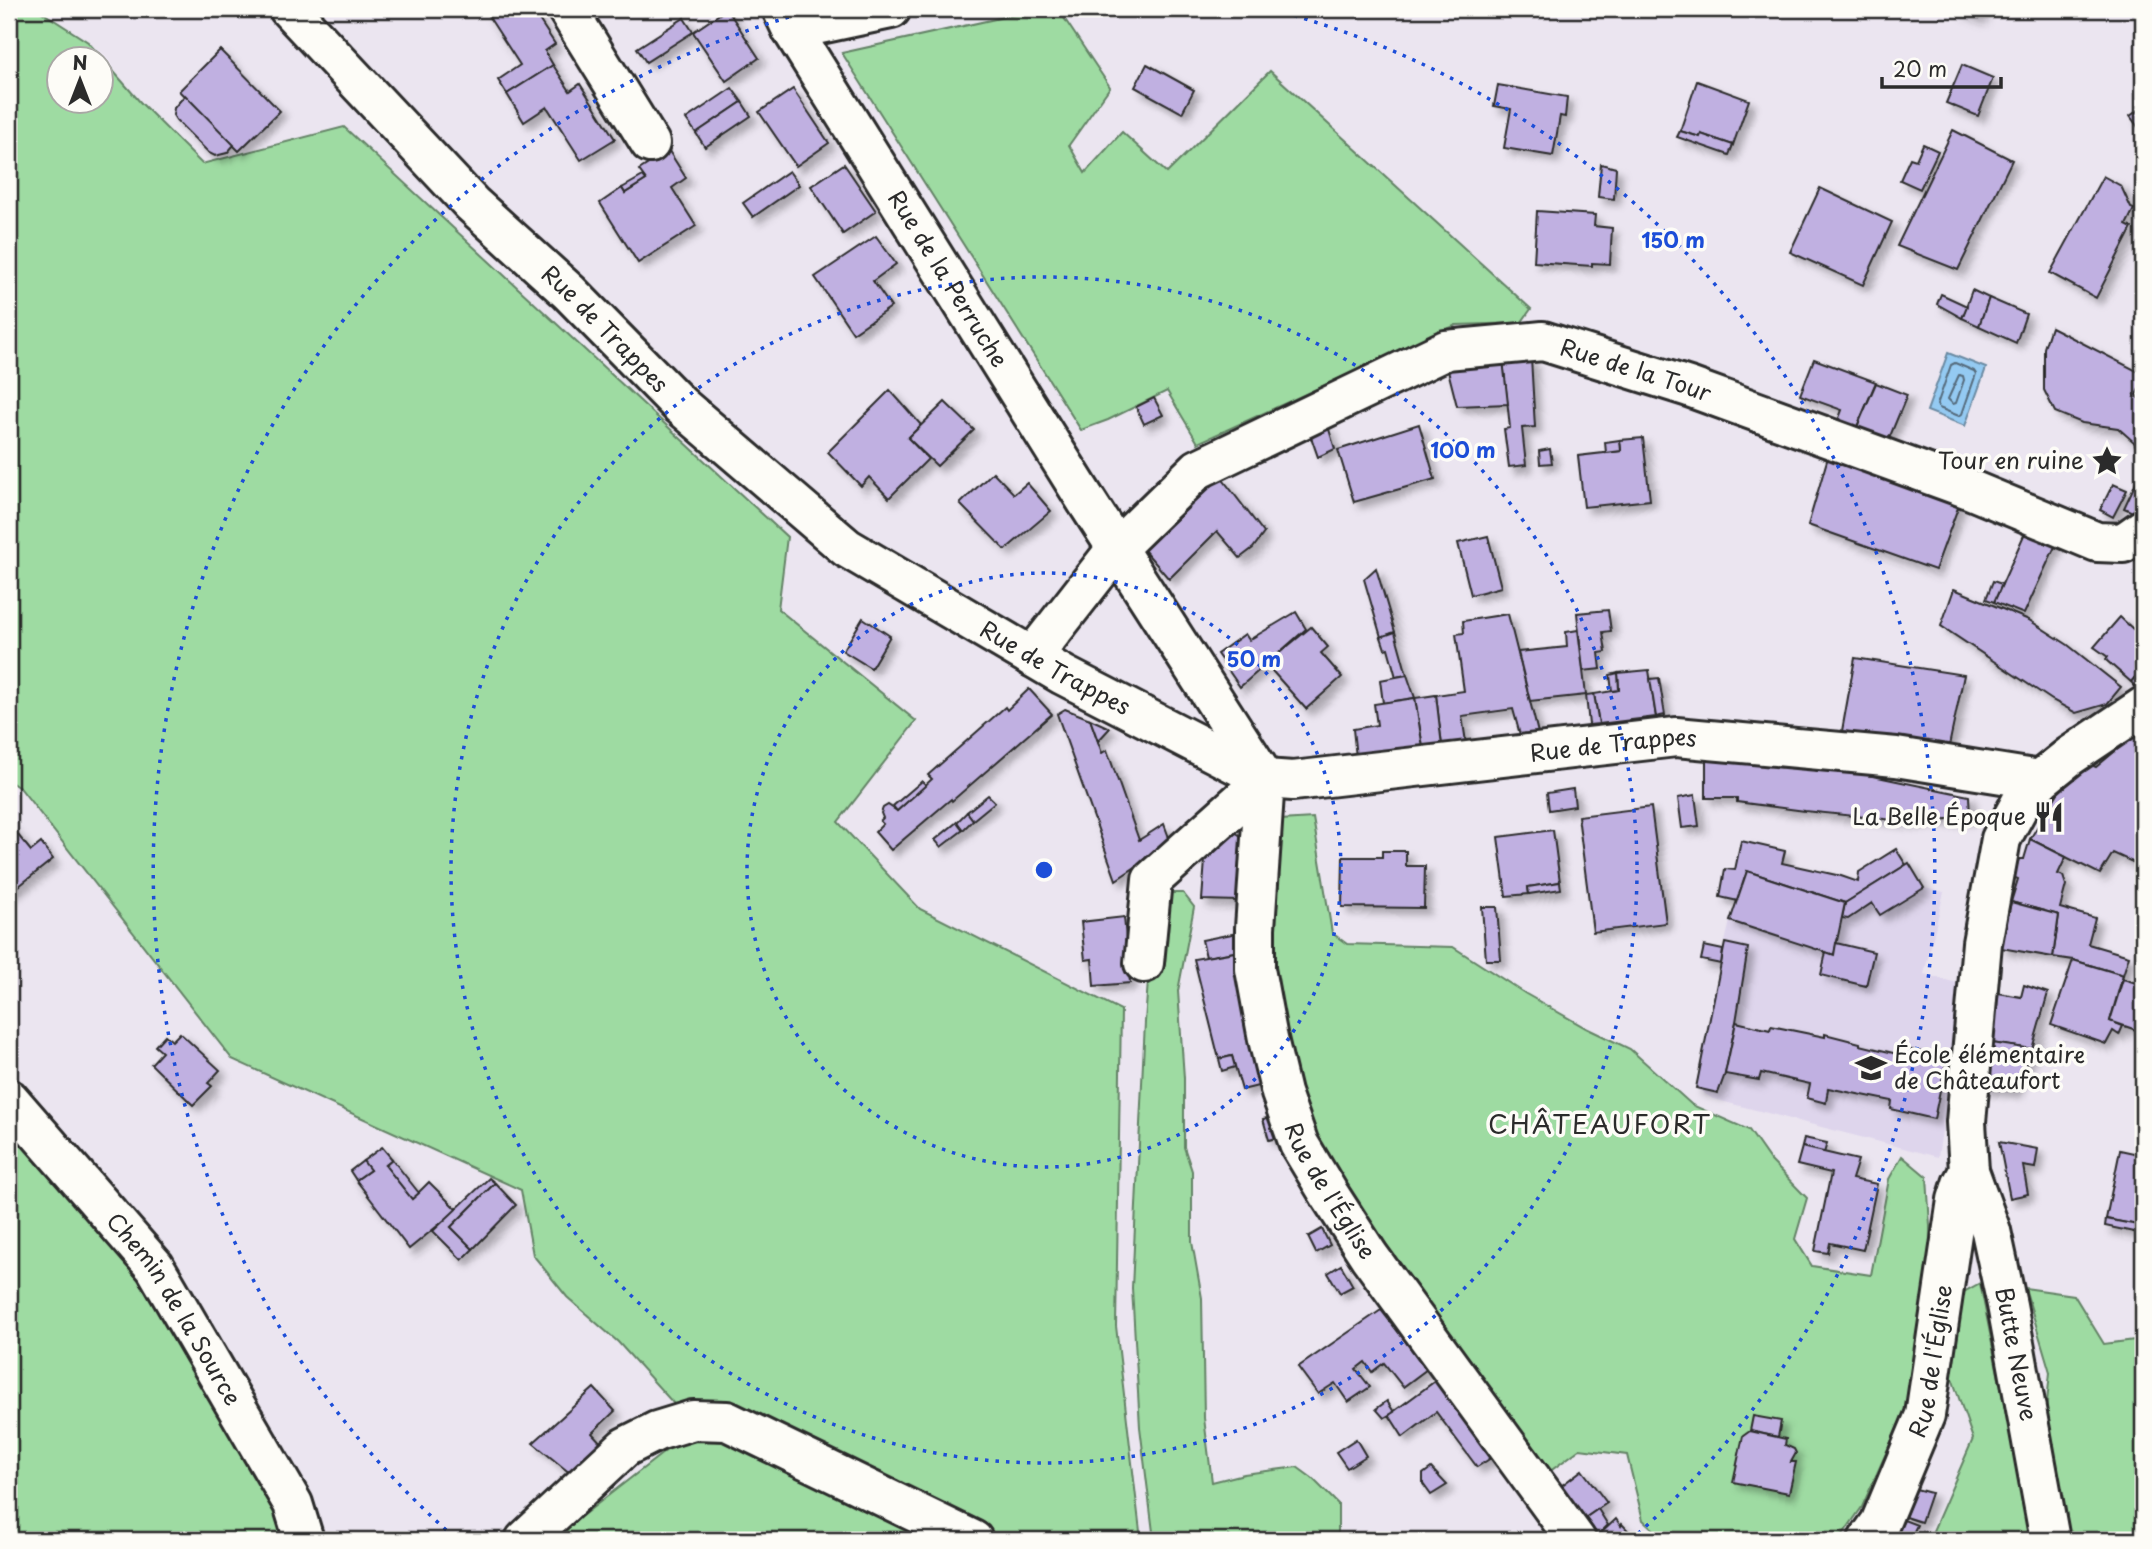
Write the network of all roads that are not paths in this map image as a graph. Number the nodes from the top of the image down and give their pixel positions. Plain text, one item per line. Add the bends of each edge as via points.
1 (289, 9) edge
2 (567, 9) edge
3 (891, 9) edge
4 (787, 20) edge
5 (650, 143) dead end
6 (2143, 529) edge
7 (1116, 548) junction
8 (1032, 657) junction
9 (2143, 707) edge
10 (1265, 779) junction
11 (2040, 780) junction
12 (1144, 963) dead end
13 (9, 1099) edge
14 (1969, 1171) junction
15 (304, 1540) edge
16 (525, 1540) edge
17 (973, 1540) edge
18 (1576, 1540) edge
19 (1868, 1540) edge
20 (2049, 1540) edge

1 - 8 street, Rue de Trappes via 472,204 569,292 680,405 847,548
2 - 5 street
3 - 4 street
4 - 7 street, Rue de la Perruche
6 - 7 street, Rue de la Tour via 2123,542 2097,542 1969,489 1702,392 1542,341 1447,350 1284,427 1198,469
7 - 8 street, Rue de la Tour
7 - 10 street
8 - 10 street, Rue de Trappes
9 - 11 street
10 - 11 street, Rue de Trappes via 1293,781 1676,737 1896,757
10 - 12 street via 1152,880
10 - 18 street, Rue de l'Église via 1255,970 1278,1079 1299,1144 1369,1256
11 - 14 street via 2001,839 1984,930 1966,1122
13 - 15 street, Chemin de la Source via 155,1267 293,1504
14 - 19 street, Rue de l'Église via 1957,1200 1925,1415 1880,1523
14 - 20 street, Butte Neuve via 1991,1231
16 - 17 street via 625,1447 693,1420 727,1422

